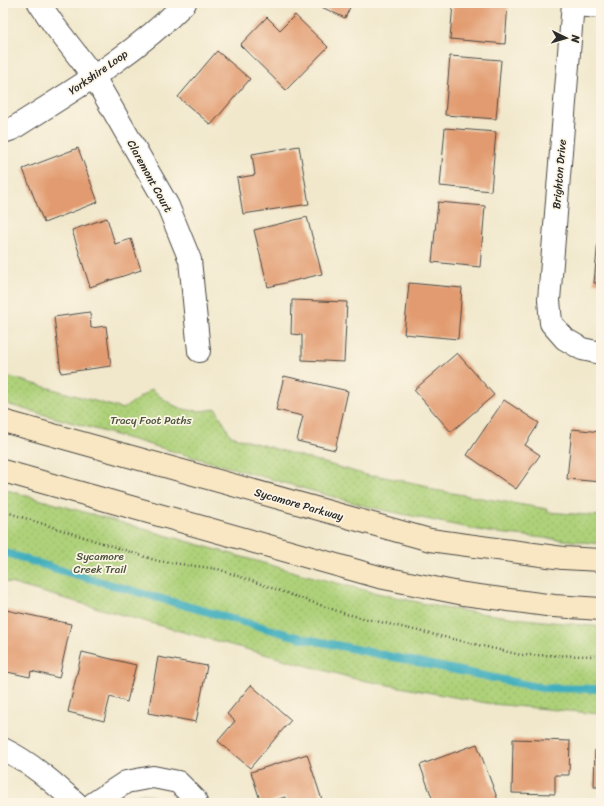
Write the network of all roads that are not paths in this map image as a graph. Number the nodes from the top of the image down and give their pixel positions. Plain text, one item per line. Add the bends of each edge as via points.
1 (38, 3) edge
2 (185, 3) edge
3 (573, 4) edge
4 (601, 7) edge
5 (94, 77) junction
6 (3, 132) edge
7 (199, 351) dead end
8 (601, 352) edge
9 (3, 421) edge
10 (3, 471) edge
11 (601, 560) edge
12 (601, 609) edge
13 (3, 749) edge
14 (76, 803) edge
15 (94, 803) edge
16 (196, 803) edge

1 - 5 street, Claremont Court
2 - 5 street, Yorkshire Loop via 169,19
3 - 4 street
3 - 8 street, Brighton Drive via 549,300 551,323 565,339 582,349
5 - 6 street, Yorkshire Loop via 12,129
5 - 7 street, Claremont Court via 168,206 190,260
9 - 11 main road, Sycamore Parkway via 430,540 563,558
10 - 12 main road via 379,577 464,594 554,606
13 - 14 street via 51,780
15 - 16 street via 126,782 153,776 178,782

